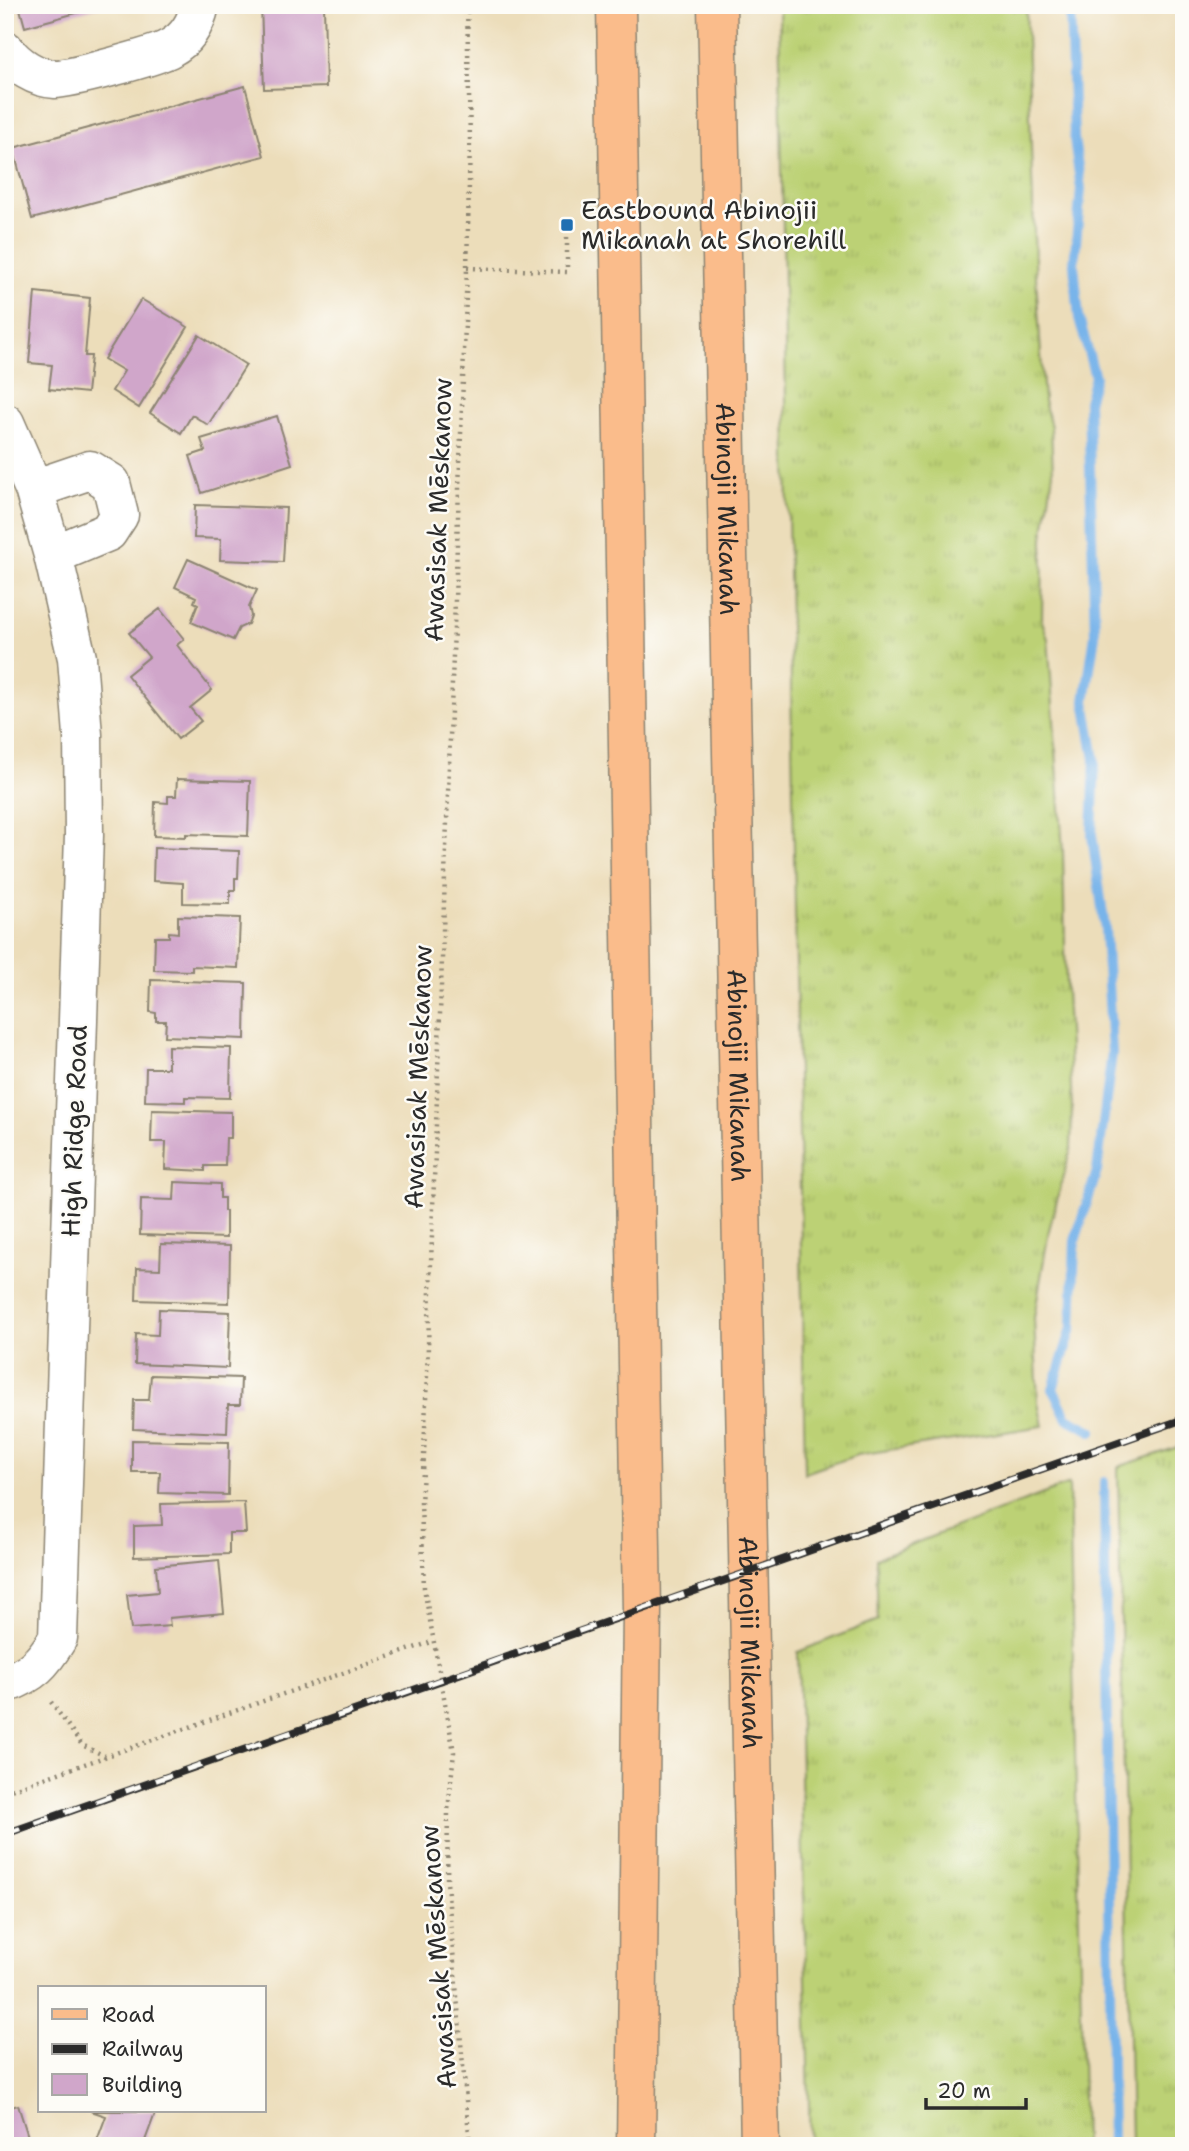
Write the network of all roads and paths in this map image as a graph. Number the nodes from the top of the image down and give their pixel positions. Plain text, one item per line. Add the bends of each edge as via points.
1 (200, 5) edge
2 (467, 5) edge
3 (616, 5) edge
4 (717, 5) edge
5 (5, 50) edge
6 (567, 225) dead end
7 (467, 268) junction
8 (5, 423) edge
9 (34, 489) junction
10 (53, 555) junction
11 (434, 1641) junction
12 (5, 1684) edge
13 (69, 1727) dead end
14 (106, 1757) junction
15 (5, 1792) edge
16 (470, 2146) edge
17 (636, 2146) edge
18 (760, 2146) edge

1 - 5 street via 188,34 169,49 73,77 40,76
2 - 7 path, Awasisak Mēskanow
3 - 17 main road via 642,1611
4 - 18 main road, Abinojii Mikanah
6 - 7 path via 567,272
7 - 11 path, Awasisak Mēskanow via 421,1503 424,1588
8 - 9 street, High Ridge Road
9 - 10 street, High Ridge Road
9 - 10 street via 90,470 111,483 119,515 107,532
10 - 12 street, High Ridge Road via 77,658 84,835 58,1638 43,1663
11 - 14 path
11 - 16 path, Awasisak Mēskanow via 454,1752 447,1882
13 - 14 path via 82,1745
14 - 15 path

